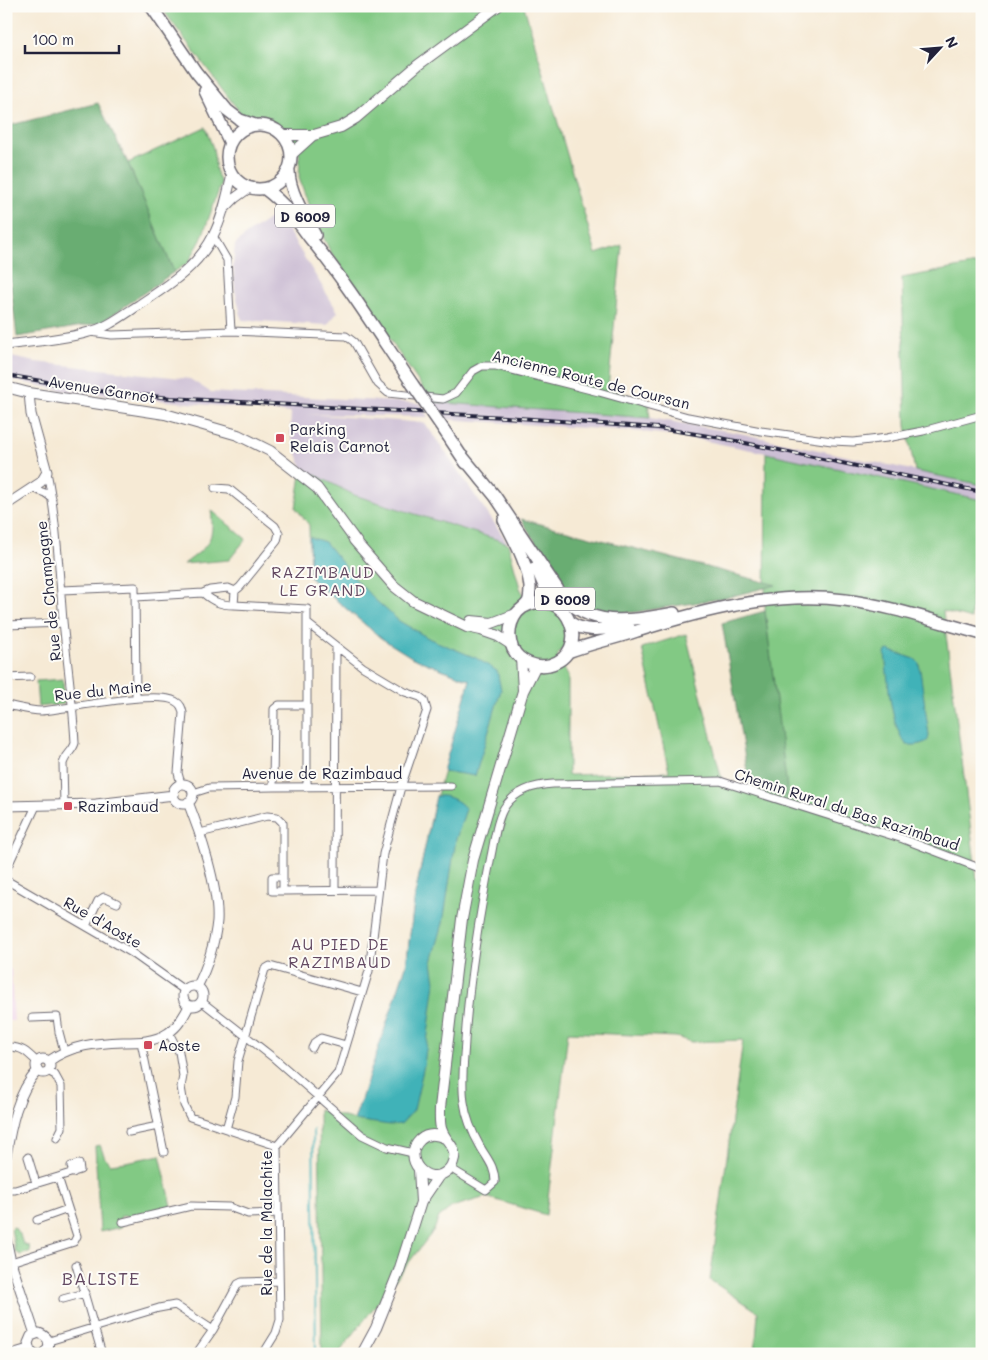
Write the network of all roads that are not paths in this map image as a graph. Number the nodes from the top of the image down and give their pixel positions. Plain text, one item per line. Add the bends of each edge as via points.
1 (151, 6) edge
2 (498, 6) edge
3 (196, 72) junction
4 (254, 125) junction
5 (314, 134) junction
6 (283, 135) junction
7 (230, 143) junction
8 (292, 154) junction
9 (289, 171) junction
10 (232, 174) junction
11 (249, 188) junction
12 (265, 189) junction
13 (223, 210) junction
14 (214, 236) junction
15 (327, 258) junction
16 (231, 331) junction
17 (90, 332) junction
18 (6, 345) edge
19 (6, 387) edge
20 (29, 393) junction
21 (982, 415) edge
22 (462, 456) junction
23 (47, 472) junction
24 (31, 488) junction
25 (215, 488) dead end
26 (52, 498) junction
27 (6, 505) edge
28 (497, 507) junction
29 (61, 590) junction
30 (235, 591) junction
31 (203, 593) junction
32 (136, 597) junction
33 (234, 605) junction
34 (556, 606) junction
35 (735, 606) junction
36 (520, 611) junction
37 (448, 617) junction
38 (571, 622) junction
39 (63, 623) junction
40 (308, 624) junction
41 (6, 625) edge
42 (653, 626) junction
43 (982, 634) edge
44 (512, 645) junction
45 (336, 646) junction
46 (568, 652) junction
47 (521, 658) junction
48 (536, 665) junction
49 (6, 678) edge
50 (30, 678) dead end
51 (523, 691) junction
52 (136, 697) junction
53 (6, 705) edge
54 (307, 705) junction
55 (73, 707) junction
56 (181, 784) junction
57 (307, 786) junction
58 (336, 786) junction
59 (451, 786) dead end
60 (273, 787) junction
61 (401, 787) junction
62 (193, 792) junction
63 (174, 794) junction
64 (188, 802) junction
65 (64, 805) junction
66 (6, 806) edge
67 (36, 806) junction
68 (26, 807) junction
69 (29, 821) junction
70 (200, 832) junction
71 (982, 869) edge
72 (6, 870) edge
73 (283, 877) junction
74 (6, 880) edge
75 (335, 890) junction
76 (378, 890) junction
77 (283, 891) junction
78 (117, 903) dead end
79 (86, 926) junction
80 (197, 987) junction
81 (184, 990) junction
82 (362, 992) junction
83 (201, 1001) junction
84 (189, 1006) junction
85 (32, 1018) dead end
86 (169, 1033) junction
87 (246, 1034) junction
88 (141, 1042) junction
89 (346, 1045) junction
90 (6, 1047) edge
91 (312, 1048) dead end
92 (64, 1051) junction
93 (48, 1061) junction
94 (38, 1066) junction
95 (48, 1071) junction
96 (319, 1097) junction
97 (440, 1108) junction
98 (158, 1126) junction
99 (226, 1129) junction
100 (129, 1132) dead end
101 (57, 1138) dead end
102 (422, 1138) junction
103 (445, 1138) junction
104 (277, 1146) junction
105 (164, 1152) dead end
106 (413, 1153) junction
107 (6, 1156) edge
108 (28, 1157) dead end
109 (450, 1168) junction
110 (419, 1170) junction
111 (72, 1173) dead end
112 (58, 1177) junction
113 (438, 1177) junction
114 (36, 1184) junction
115 (6, 1190) edge
116 (421, 1202) junction
117 (68, 1209) junction
118 (278, 1214) junction
119 (37, 1220) dead end
120 (123, 1222) dead end
121 (6, 1239) edge
122 (11, 1262) junction
123 (76, 1265) dead end
124 (279, 1281) junction
125 (85, 1292) junction
126 (63, 1299) dead end
127 (94, 1327) junction
128 (213, 1330) junction
129 (35, 1334) junction
130 (49, 1341) junction
131 (6, 1346) edge
132 (31, 1351) edge
133 (8, 1354) edge
134 (42, 1354) edge
135 (102, 1354) edge
136 (196, 1354) edge
137 (263, 1354) edge
138 (362, 1354) edge

1 - 3 main road
2 - 5 main road via 418,65 356,118 341,127
3 - 4 main road via 227,110
3 - 7 main road
4 - 6 main road via 275,128
4 - 7 main road via 244,128
5 - 6 main road
5 - 8 main road
6 - 8 main road
7 - 10 main road via 227,154
8 - 9 main road
9 - 12 main road via 275,186
9 - 15 main road, D 6009 via 300,206
10 - 11 main road
10 - 13 street
11 - 12 main road
11 - 13 street
12 - 15 main road, D 6009 via 289,210
13 - 14 street
14 - 16 street via 227,260
14 - 17 street via 192,266 171,283 115,320
15 - 22 main road, D 6009, bridge
16 - 17 street, Ancienne Route de Coursan
16 - 21 street, Ancienne Route de Coursan via 346,336 354,342 378,384 388,392 400,395 443,398 456,393 473,371 482,366 496,366 688,417 832,441 887,438
17 - 18 street
19 - 20 main road, Avenue Carnot
20 - 23 street via 31,414
20 - 37 main road, Avenue Carnot via 165,414 238,435 270,451 318,488 358,544 394,586 413,601
22 - 28 main road, D 6009
22 - 35 main road, D 6009 via 495,496 561,594 580,612 613,620
23 - 24 street via 41,482
23 - 26 street, Rue de Champagne
24 - 26 street
24 - 27 street
25 - 30 street via 229,489 275,526 279,533 277,541
26 - 29 street, Rue de Champagne
28 - 34 main road, D 6009 via 535,563
28 - 36 main road, D 6009 via 528,575 529,597
29 - 32 street via 136,587
29 - 39 street, Rue de Champagne
30 - 31 street via 228,588
30 - 33 street
31 - 32 street
31 - 33 street via 223,605
32 - 52 street
33 - 40 street via 307,609
34 - 36 main road via 541,602
34 - 38 main road via 566,613
35 - 42 main road, D 6009
35 - 43 main road, D 6009 via 781,598 845,600
36 - 37 main road via 492,623
36 - 44 main road via 512,621
37 - 44 main road via 467,627 498,636
38 - 42 main road, D 6009 via 586,629
38 - 46 main road via 573,638
39 - 41 street
39 - 55 street, Rue de Champagne
40 - 45 street
40 - 54 street
42 - 46 main road, D 6009
44 - 47 main road
45 - 58 street
45 - 61 street, Rue de la Malachite via 363,667 405,692 420,697 427,705
46 - 48 main road via 554,663
47 - 48 main road
47 - 51 main road
48 - 51 main road
49 - 50 street
51 - 97 main road via 473,860 462,919
52 - 55 street, Rue du Maine
52 - 56 street, Rue du Maine via 168,698 181,706 178,773
53 - 55 street, Rue du Maine via 38,711
54 - 57 street
54 - 60 street via 279,705 274,709
55 - 65 street, Rue de Champagne via 75,743 62,764
56 - 62 street
56 - 63 street
57 - 58 street, Avenue de Razimbaud
57 - 60 street, Avenue de Razimbaud
58 - 61 street, Avenue de Razimbaud
58 - 75 street
59 - 61 street, Avenue de Razimbaud
60 - 62 street, Avenue de Razimbaud via 209,788
61 - 76 street, Rue de la Malachite via 383,854
62 - 64 street
63 - 64 street via 179,802
63 - 65 street
64 - 70 street
65 - 67 street
66 - 68 street
67 - 68 street
67 - 69 street
68 - 69 street
69 - 72 street
70 - 73 street via 267,816 277,817 283,823
70 - 80 street via 216,899 217,920 215,936
71 - 109 street, Chemin Rural du Bas Razimbaud via 903,839 720,781 553,784 537,785 524,791 506,805 498,824 475,945 462,1080 470,1126 495,1172 495,1182 486,1190
73 - 77 street
73 - 77 street via 272,877 272,891
74 - 79 street, Rue d'Aoste
75 - 76 street
75 - 77 street
76 - 82 street, Rue de la Malachite via 369,971
78 - 79 street via 104,897 98,901
79 - 81 street, Rue d'Aoste via 132,953
80 - 81 street
80 - 83 street via 203,995
81 - 84 street via 183,999
82 - 87 street via 270,966 265,969
82 - 89 street, Rue de la Malachite
83 - 84 street via 196,1006
83 - 87 street
84 - 86 street
85 - 92 street via 57,1016
86 - 88 street
86 - 99 street via 179,1052 184,1105 190,1117
87 - 96 street
87 - 99 street
88 - 92 street via 91,1044
88 - 98 street
89 - 91 street via 322,1038
89 - 96 street, Rue de la Malachite via 338,1073
90 - 94 street via 26,1050
92 - 93 street
93 - 94 street via 41,1059
93 - 95 street
94 - 95 street via 43,1073
94 - 107 street via 21,1094
95 - 101 street via 55,1075 61,1086 62,1128
96 - 104 street, Rue de la Malachite
96 - 106 street via 362,1135 387,1147
97 - 102 main road via 431,1128
97 - 103 main road
98 - 100 street
98 - 105 street
99 - 104 street
102 - 103 main road via 437,1135
102 - 106 main road
103 - 109 main road via 454,1152
104 - 118 street, Rue de la Malachite
106 - 110 main road
108 - 114 street
109 - 113 main road
110 - 113 main road
110 - 116 main road
111 - 112 street
112 - 114 street
112 - 117 street
113 - 116 main road
114 - 115 street
116 - 138 main road via 400,1271
117 - 119 street
117 - 122 street via 76,1236 74,1242
118 - 120 street via 248,1214 230,1207 191,1206
118 - 124 street, Rue de la Malachite
121 - 122 street
122 - 129 street
123 - 125 street
124 - 128 street via 238,1284
124 - 137 street, Rue de la Malachite via 280,1320
125 - 126 street
125 - 127 street
127 - 128 street via 175,1305
127 - 130 street
127 - 135 street
128 - 136 street
129 - 130 street via 43,1334
129 - 132 street via 29,1339
130 - 134 street via 48,1350
131 - 133 street
132 - 133 street

